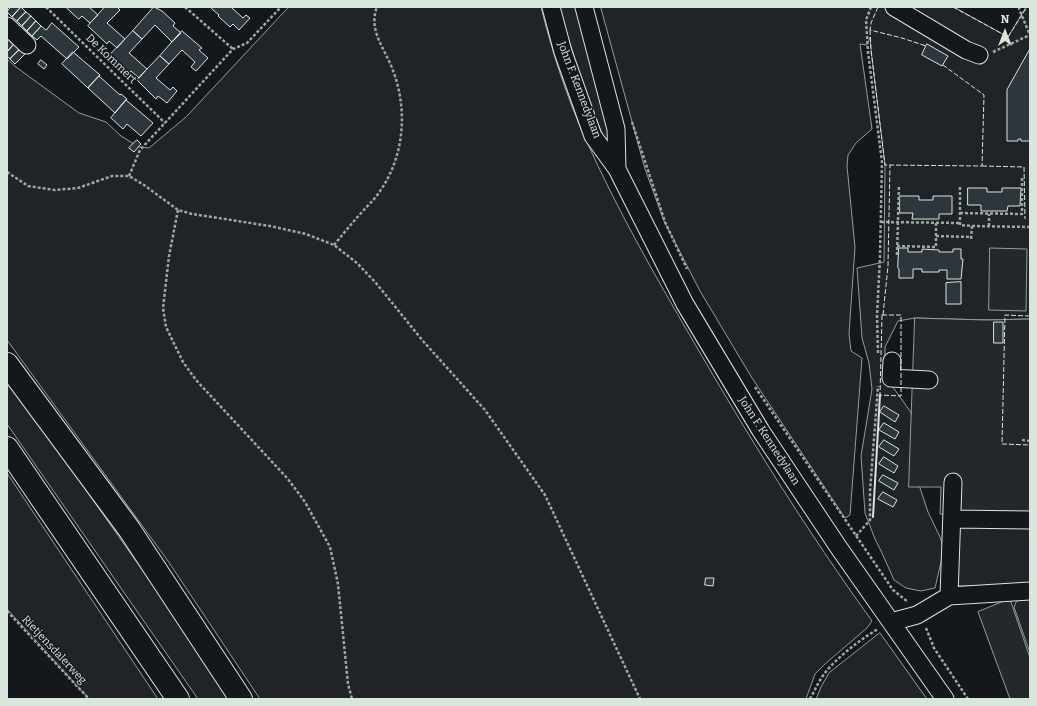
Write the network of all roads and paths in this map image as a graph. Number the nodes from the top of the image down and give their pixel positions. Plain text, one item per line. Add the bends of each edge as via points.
1 (46, 7) edge
2 (184, 7) edge
3 (281, 7) edge
4 (377, 7) edge
5 (551, 7) edge
6 (584, 7) edge
7 (872, 7) edge
8 (894, 7) edge
9 (1020, 7) edge
10 (7, 26) edge
11 (1030, 35) edge
12 (27, 45) dead end
13 (233, 49) junction
14 (979, 55) joint
15 (631, 117) dead end
16 (165, 122) junction
17 (617, 168) junction
18 (7, 172) edge
19 (129, 176) junction
20 (1022, 178) dead end
21 (899, 185) dead end
22 (960, 187) dead end
23 (178, 210) junction
24 (960, 213) junction
25 (989, 214) junction
26 (881, 222) junction
27 (897, 222) junction
28 (936, 223) junction
29 (960, 223) junction
30 (972, 226) junction
31 (989, 226) junction
32 (1030, 227) edge
33 (936, 236) junction
34 (334, 245) junction
35 (897, 246) junction
36 (897, 255) dead end
37 (688, 272) dead end
38 (885, 358) joint
39 (7, 364) edge
40 (929, 380) dead end
41 (878, 385) dead end
42 (755, 386) dead end
43 (1022, 440) dead end
44 (1030, 441) edge
45 (7, 448) edge
46 (953, 482) dead end
47 (952, 519) junction
48 (1030, 520) edge
49 (856, 536) junction
50 (1030, 591) edge
51 (949, 596) junction
52 (7, 611) edge
53 (917, 615) junction
54 (891, 622) junction
55 (89, 699) edge
56 (178, 699) edge
57 (241, 699) edge
58 (352, 699) edge
59 (640, 699) edge
60 (810, 699) edge
61 (945, 699) edge
62 (968, 699) edge

1 - 16 path, De Kommert
2 - 13 path
3 - 13 path via 247,43
4 - 34 path via 374,30 399,85 402,115 400,146 393,168 378,194
5 - 17 street, John F. Kennedylaan via 562,52 593,136
6 - 17 street, John F. Kennedylaan via 616,129
7 - 26 path via 866,20 882,162
8 - 14 street via 966,50
9 - 11 path
10 - 12 street
11 - 14 path via 988,54
13 - 16 path
15 - 37 path via 665,222
16 - 19 path via 140,150
17 - 54 street, John F. Kennedylaan via 685,304 761,431
18 - 19 path via 28,186 55,190 78,188 112,176
19 - 23 path
20 - 25 path via 1022,214
21 - 27 path
22 - 24 path
23 - 34 path via 306,234
23 - 58 path via 163,308 166,327 183,362 196,380 288,480 305,502 330,547 338,584 348,684
24 - 25 path
24 - 29 path
25 - 31 path
26 - 27 path
26 - 38 path via 877,316
27 - 28 path
27 - 35 path
28 - 29 path
28 - 33 path
29 - 30 path
30 - 31 path
30 - 33 path via 971,238
31 - 32 path
33 - 35 path via 936,247
34 - 59 path via 357,263 376,283 423,341 485,410 545,495
35 - 36 path
38 - 40 street via 891,378
39 - 57 highway via 129,529
41 - 49 path via 870,520
42 - 49 path
43 - 44 path
45 - 56 highway
46 - 47 street
47 - 48 street
47 - 51 street
49 - 53 path via 893,590 907,601
50 - 51 street
51 - 53 street
52 - 55 path, Rietjensdalerweg
53 - 54 street
53 - 62 path via 926,626 934,648
54 - 60 path via 877,629 829,668
54 - 61 street, John F. Kennedylaan

